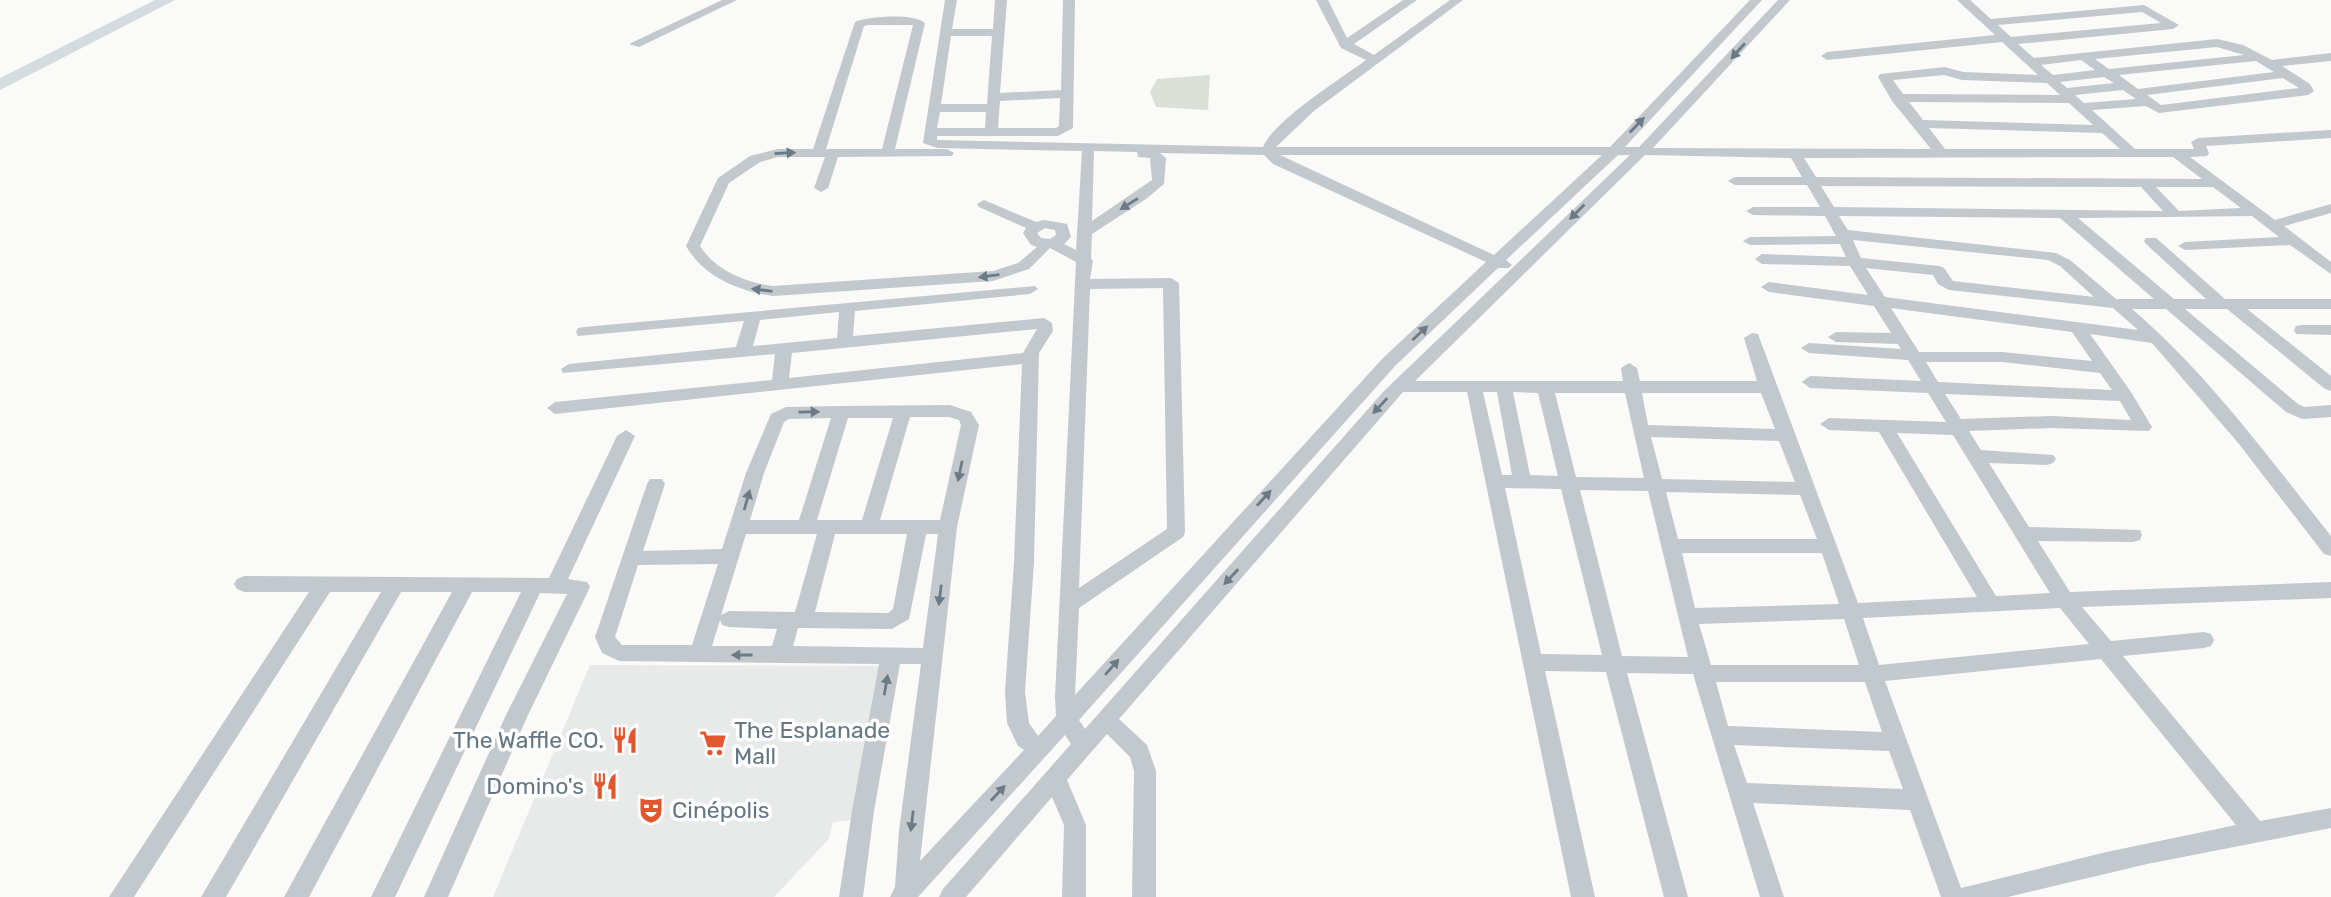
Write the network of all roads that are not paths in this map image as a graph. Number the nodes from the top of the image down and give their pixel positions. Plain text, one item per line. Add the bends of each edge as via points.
1 (153, 0) edge
2 (167, 0) edge
3 (731, 0) edge
4 (951, 0) edge
5 (1002, 0) edge
6 (1069, 0) edge
7 (1322, 0) edge
8 (1411, 0) edge
9 (1457, 0) edge
10 (1756, 0) edge
11 (1784, 0) edge
12 (1963, 0) edge
13 (1987, 23) junction
14 (999, 32) junction
15 (947, 33) junction
16 (2005, 39) junction
17 (635, 44) dead end
18 (1345, 45) junction
19 (1827, 56) dead end
20 (2084, 57) junction
21 (2331, 57) edge
22 (1377, 60) junction
23 (2262, 61) junction
24 (2030, 62) junction
25 (2107, 74) junction
26 (2285, 74) junction
27 (0, 77) edge
28 (2049, 79) junction
29 (0, 85) edge
30 (2129, 89) junction
31 (1067, 94) junction
32 (1897, 98) junction
33 (2074, 99) junction
34 (993, 102) junction
35 (2146, 102) junction
36 (934, 108) junction
37 (1917, 124) junction
38 (2004, 127) junction
39 (2106, 129) junction
40 (930, 132) junction
41 (991, 132) junction
42 (2331, 134) edge
43 (1268, 150) junction
44 (1614, 151) junction
45 (1639, 151) junction
46 (826, 153) junction
47 (1088, 153) junction
48 (2176, 153) junction
49 (887, 154) junction
50 (1796, 155) junction
51 (1941, 155) junction
52 (2134, 155) junction
53 (2032, 156) junction
54 (1735, 181) dead end
55 (1813, 182) junction
56 (2215, 183) junction
57 (2147, 184) junction
58 (821, 188) dead end
59 (984, 204) dead end
60 (2331, 208) edge
61 (1753, 211) dead end
62 (1829, 212) junction
63 (2255, 212) junction
64 (2064, 214) junction
65 (2175, 215) junction
66 (2273, 225) junction
67 (1035, 227) junction
68 (1086, 227) junction
69 (1062, 228) junction
70 (1844, 237) junction
71 (1750, 241) dead end
72 (2292, 241) junction
73 (2151, 242) dead end
74 (1049, 244) junction
75 (2185, 246) dead end
76 (1762, 259) dead end
77 (1086, 261) junction
78 (1495, 261) junction
79 (1855, 262) junction
80 (2331, 269) edge
81 (1517, 271) junction
82 (1084, 285) junction
83 (1769, 288) dead end
84 (1030, 289) dead end
85 (1882, 303) junction
86 (2115, 304) junction
87 (2331, 304) edge
88 (2227, 305) junction
89 (2171, 306) junction
90 (847, 307) junction
91 (751, 316) junction
92 (2077, 328) junction
93 (2302, 330) dead end
94 (2331, 330) edge
95 (584, 332) dead end
96 (1836, 337) dead end
97 (1752, 338) dead end
98 (2156, 338) junction
99 (1904, 339) junction
100 (845, 342) junction
101 (784, 348) junction
102 (1809, 348) dead end
103 (743, 352) junction
104 (1915, 356) junction
105 (1031, 358) junction
106 (2105, 368) junction
107 (569, 369) dead end
108 (1632, 377) junction
109 (1810, 382) dead end
110 (780, 385) junction
111 (2331, 385) edge
112 (1399, 386) junction
113 (1474, 387) junction
114 (1504, 387) junction
115 (1545, 387) junction
116 (1767, 387) junction
117 (1934, 388) junction
118 (2125, 396) junction
119 (555, 408) dead end
120 (2331, 411) edge
121 (841, 412) junction
122 (903, 412) junction
123 (1829, 424) dead end
124 (1957, 427) junction
125 (1886, 429) junction
126 (1641, 431) junction
127 (1786, 435) junction
128 (626, 436) dead end
129 (1977, 456) junction
130 (2047, 459) dead end
131 (1493, 481) junction
132 (1522, 481) junction
133 (1569, 482) junction
134 (656, 484) dead end
135 (1653, 484) junction
136 (1806, 489) junction
137 (739, 527) junction
138 (806, 527) junction
139 (828, 527) junction
140 (869, 527) junction
141 (918, 527) junction
142 (948, 527) junction
143 (2024, 534) junction
144 (2133, 535) dead end
145 (1671, 546) junction
146 (1829, 546) junction
147 (2331, 549) edge
148 (730, 556) junction
149 (633, 558) junction
150 (244, 584) dead end
151 (466, 584) junction
152 (324, 585) junction
153 (394, 585) junction
154 (545, 585) junction
155 (2331, 590) edge
156 (2065, 600) junction
157 (1990, 602) junction
158 (1070, 604) junction
159 (1850, 611) junction
160 (1687, 616) junction
161 (729, 619) dead end
162 (798, 621) junction
163 (2204, 640) dead end
164 (2105, 651) junction
165 (699, 655) junction
166 (780, 655) junction
167 (891, 656) junction
168 (933, 656) junction
169 (1532, 662) junction
170 (1614, 664) junction
171 (1703, 669) junction
172 (1872, 674) junction
173 (1067, 719) junction
174 (1107, 720) junction
175 (1720, 735) junction
176 (1898, 742) junction
177 (1083, 745) junction
178 (1039, 749) junction
179 (1055, 777) junction
180 (1739, 793) junction
181 (1919, 800) junction
182 (2331, 818) edge
183 (2255, 832) junction
184 (904, 894) edge
185 (121, 897) edge
186 (213, 897) edge
187 (296, 897) edge
188 (383, 897) edge
189 (436, 897) edge
190 (851, 897) edge
191 (951, 897) edge
192 (1074, 897) edge
193 (1144, 897) edge
194 (1583, 897) edge
195 (1676, 897) edge
196 (1772, 897) edge
197 (1954, 897) edge
198 (1966, 897) edge

1 - 27 highway
2 - 29 highway
3 - 17 street
4 - 15 street
5 - 14 street
6 - 31 street
7 - 18 street
8 - 18 street
9 - 22 street
44 -> 10 street
11 -> 45 street
12 - 13 street
13 - 16 street
13 - 16 street via 2144,8 2173,25
14 - 15 street
14 - 34 street
15 - 36 street
16 - 19 street
16 - 24 street
18 - 22 street
20 - 23 street via 2222,43
20 - 24 street
20 - 25 street
21 - 23 street
22 - 43 street via 1301,115
23 - 25 street
23 - 26 street
24 - 28 street
25 - 28 street
25 - 30 street
26 - 30 street
26 - 35 street via 2308,91 2161,109
28 - 32 street via 1962,76 1945,71 1884,77
28 - 33 street
30 - 33 street
30 - 35 street
31 - 34 street
31 - 41 street via 1066,128 1061,131
32 - 33 street
32 - 37 street
33 - 35 street
33 - 39 street
34 - 36 street
34 - 41 street
36 - 40 street
37 - 38 street
37 - 51 street
38 - 39 street
38 - 53 street
39 - 52 street
40 - 41 street
40 - 43 street via 930,143 937,144
42 - 48 street via 2198,142 2202,153
43 - 44 street
43 - 78 street via 1279,162
44 - 45 street
44 - 78 street
45 - 50 street
45 -> 81 street
46 - 49 street
46 - 49 street via 859,24 916,21
46 - 58 street
74 -> 46 street via 1025,265 993,276 773,291 750,288 696,253 693,240 723,181 732,173 768,155
47 - 49 street
47 - 68 street
47 -> 68 street via 1153,154 1159,158 1161,170 1152,188
48 - 52 street
48 - 56 street
50 - 51 street
50 - 55 street
51 - 53 street
52 - 53 street
54 - 55 street
55 - 57 street
55 - 62 street
56 - 57 street
56 - 63 street
57 - 65 street
59 - 67 street
60 - 66 street
61 - 62 street
62 - 64 street
62 - 70 street
63 - 65 street
63 - 66 street
64 - 65 street
64 - 89 street
66 - 72 street
67 - 69 street via 1049,223
67 - 74 street via 1030,237
68 - 69 street
68 - 77 street
69 - 74 street via 1064,237
70 - 71 street
70 - 79 street
70 - 86 street via 2051,256
72 - 75 street
72 - 80 street
73 - 88 street
74 - 77 street
76 - 79 street
77 - 82 street
78 - 81 street
173 -> 78 street via 1389,362
79 - 85 street
79 - 86 street via 1939,271 1949,285
81 - 112 street
82 - 158 street
82 - 158 street via 1171,283 1176,532
83 - 85 street
84 - 90 street
85 - 92 street
85 - 99 street
86 - 89 street
86 - 98 street
87 - 88 street
88 - 89 street
88 - 111 street
89 - 120 street via 2292,408 2302,413
90 - 91 street
90 - 100 street
91 - 95 street
91 - 103 street
92 - 98 street
92 - 106 street
93 - 94 street
96 - 99 street
97 - 116 street
98 - 147 street
99 - 104 street
100 - 101 street
100 - 105 street via 1044,323 1045,331
101 - 103 street
101 - 110 street
102 - 104 street
103 - 107 street
104 - 106 street via 2002,357
104 - 117 street
105 - 110 street
105 - 178 street via 1014,692 1018,723 1026,739
106 - 118 street
108 - 115 street
108 - 116 street
108 - 126 street
109 - 117 street
110 - 119 street
112 - 113 street
112 -> 174 street
113 - 114 street
113 - 131 street
114 - 115 street
114 - 132 street
115 - 133 street
116 - 127 street
117 - 118 street
117 - 124 street
118 - 124 street via 2143,427 2050,422
121 - 122 street
137 -> 121 street via 765,440 777,418 786,413
121 - 138 street
122 - 140 street
122 -> 142 street via 950,411 960,413 970,425
123 - 125 street
124 - 125 street
124 - 129 street
125 - 157 street
126 - 127 street
126 - 135 street
127 - 136 street
128 - 154 street
129 - 130 street
129 - 143 street
131 - 132 street
131 - 169 street
132 - 133 street
133 - 135 street
133 - 170 street
134 - 149 street
135 - 136 street
135 - 145 street
136 - 146 street
137 - 138 street
137 - 148 street
138 - 139 street
139 - 140 street
139 - 162 street
140 - 141 street
141 - 142 street
141 - 162 street via 902,613 897,618
142 -> 168 street
143 - 144 street
143 - 156 street
145 - 146 street
145 - 160 street
146 - 159 street
148 - 149 street
148 - 165 street
149 - 165 street via 606,637 609,647 620,653
150 - 152 street
151 - 153 street
151 - 154 street
151 - 187 street
152 - 153 street
152 - 185 street
153 - 186 street
154 - 188 street
154 - 189 street via 580,587 516,715
155 - 156 street
156 - 157 street
156 - 164 street
157 - 159 street
158 - 173 street
159 - 160 street
159 - 172 street
160 - 171 street
161 - 162 street
162 - 166 street via 789,623
163 - 164 street
164 - 172 street
164 - 183 street
166 -> 165 street
166 - 167 street
167 - 168 street
190 -> 167 street
168 -> 184 street
169 - 170 street
169 - 194 street
170 - 171 street
170 - 195 street
171 - 172 street
171 - 175 street
172 - 176 street
173 - 177 street
173 - 178 street
174 - 177 street
174 - 193 street via 1139,752 1145,771
175 - 176 street
175 - 180 street
176 - 181 street
177 - 179 street
184 -> 178 street
179 - 191 street
179 - 192 street via 1075,825
180 - 181 street
180 - 196 street
181 - 197 street
182 - 183 street
183 - 198 street via 2034,878

